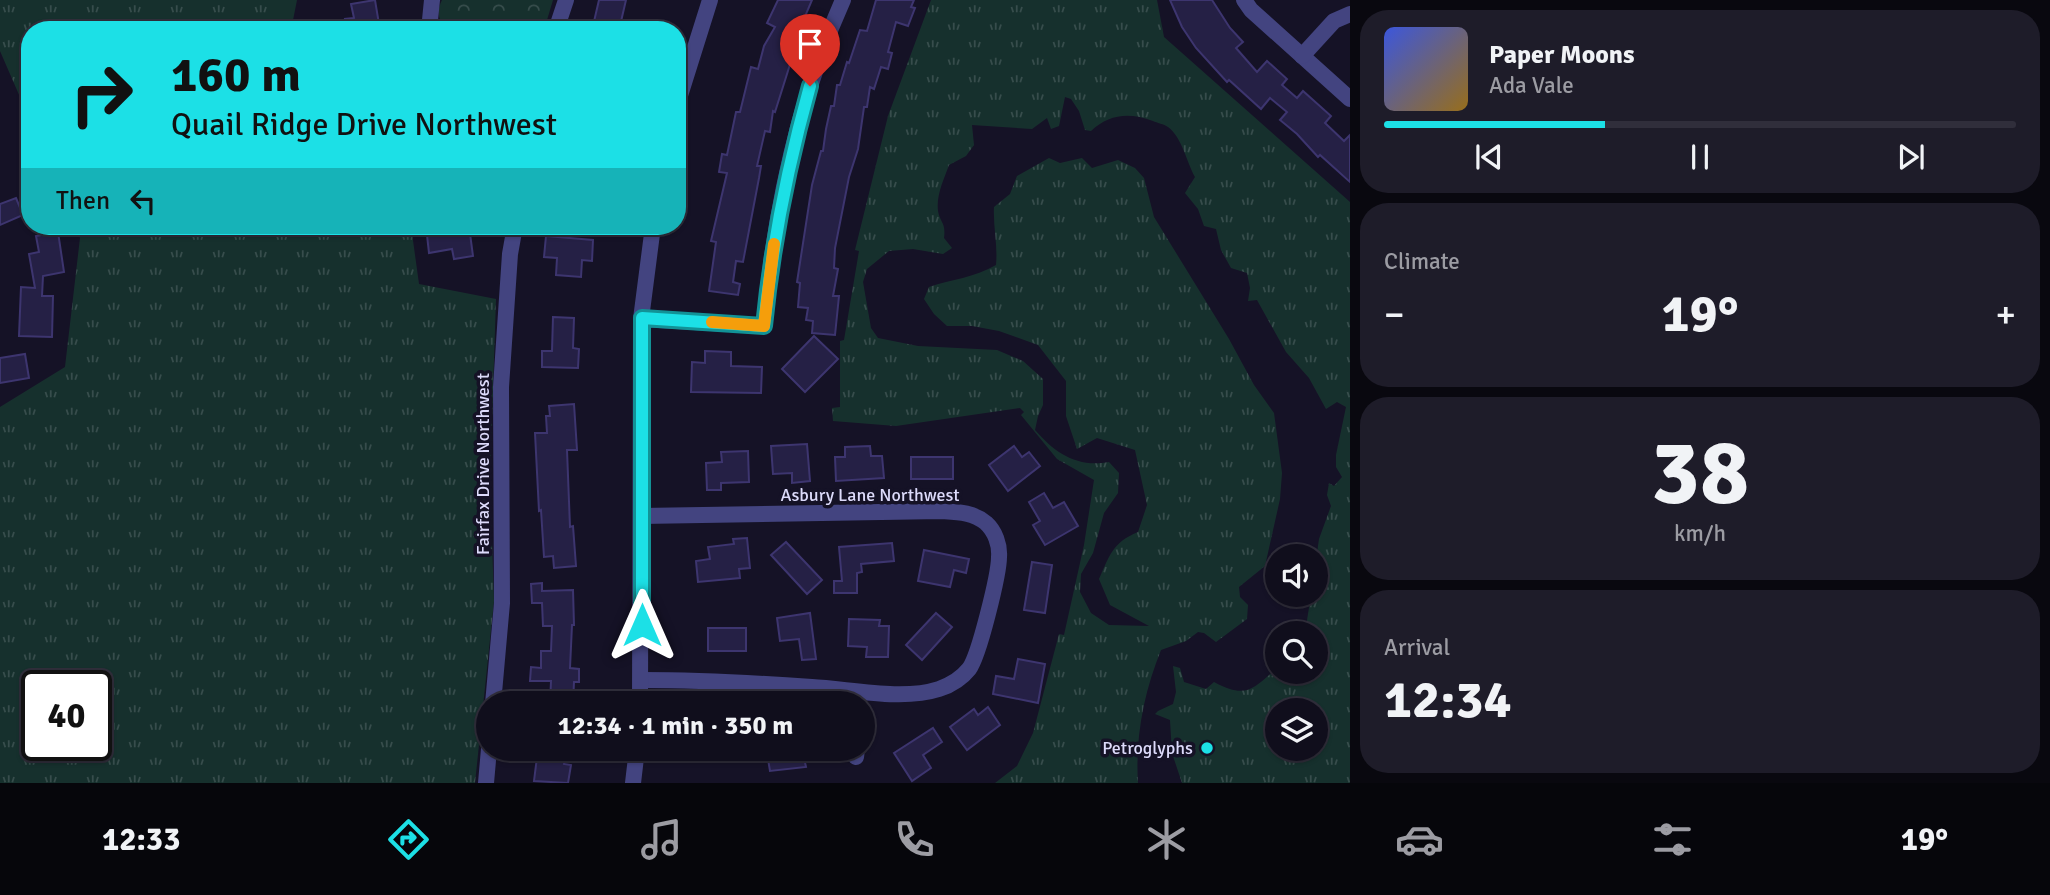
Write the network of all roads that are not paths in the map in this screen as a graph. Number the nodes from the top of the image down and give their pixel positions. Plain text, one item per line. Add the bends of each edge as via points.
1 (432, 0) edge
2 (566, 0) edge
3 (710, 0) edge
4 (843, 0) edge
5 (1244, 0) edge
6 (1350, 13) edge
7 (430, 21) edge
8 (559, 21) edge
9 (1302, 56) junction
10 (686, 76) edge
11 (1350, 99) edge
12 (513, 235) edge
13 (652, 235) edge
14 (642, 318) junction
15 (640, 516) junction
16 (642, 680) junction
17 (494, 691) edge
18 (641, 691) edge
19 (831, 691) edge
20 (875, 697) edge
21 (488, 761) edge
22 (636, 761) edge
23 (486, 783) edge
24 (633, 783) edge

1 - 7 street
2 - 8 street
3 - 10 street
4 - 14 street via 810,86 793,148 769,265 764,326
5 - 9 street
6 - 9 street via 1334,21
9 - 11 street
12 - 17 street, Fairfax Drive Northwest via 500,387 502,603
13 - 14 street
14 - 15 street
15 - 16 street
15 - 20 street, Asbury Lane Northwest via 941,511 966,512 986,524 997,539 999,557 971,667 959,680 939,689
16 - 18 street
16 - 19 street, Asbury Lane Northwest
21 - 23 street
22 - 24 street

